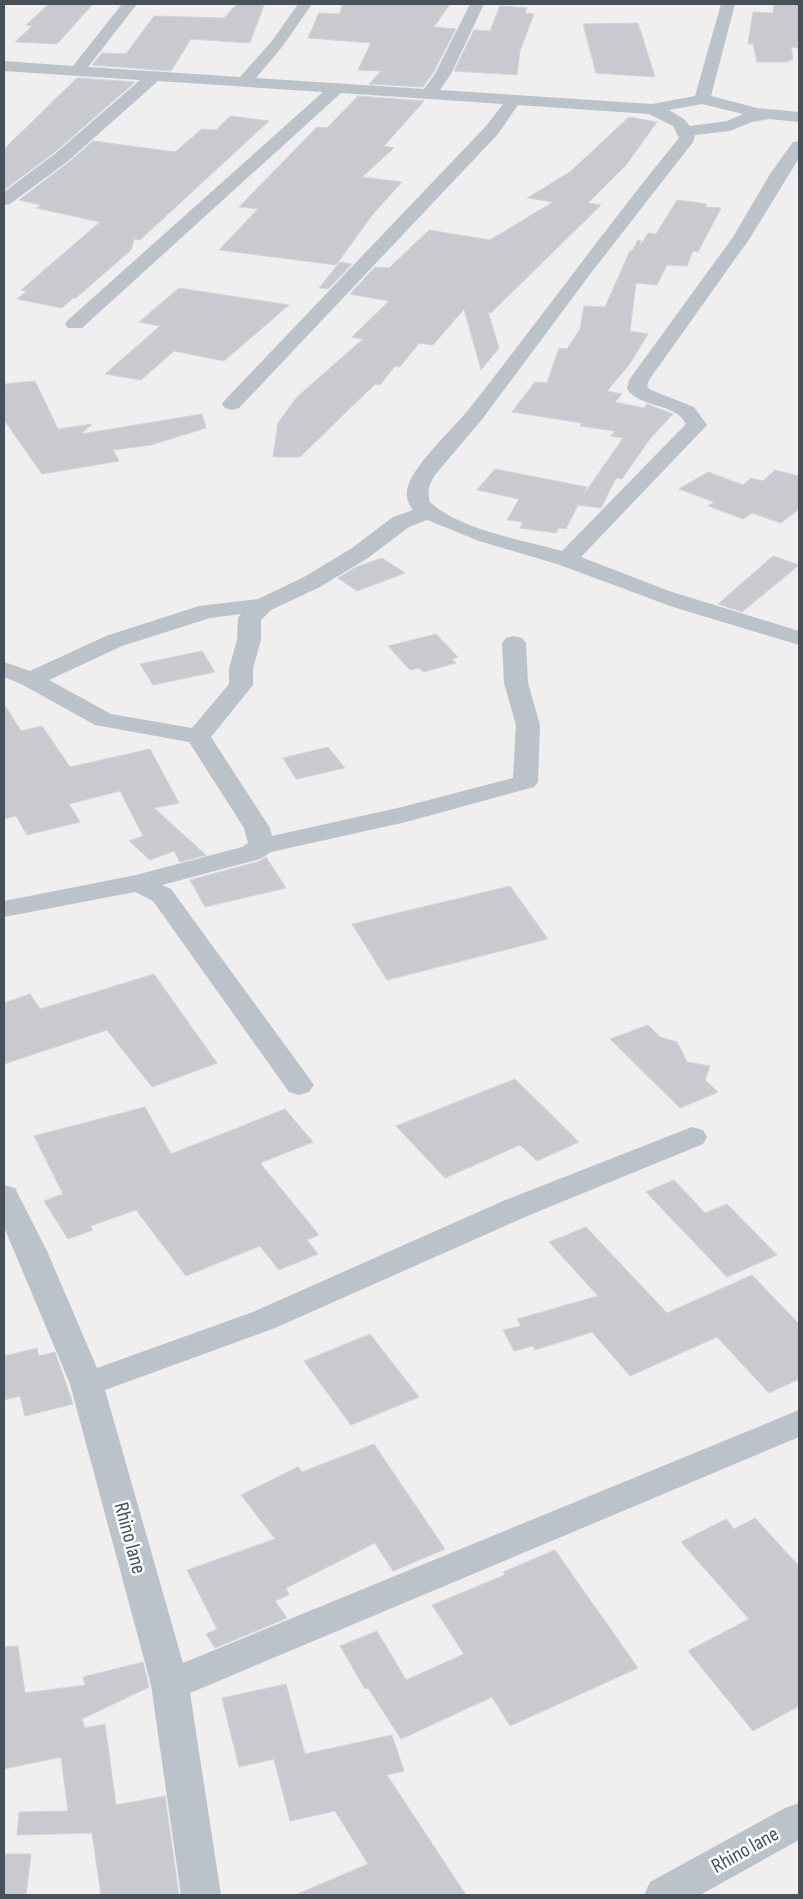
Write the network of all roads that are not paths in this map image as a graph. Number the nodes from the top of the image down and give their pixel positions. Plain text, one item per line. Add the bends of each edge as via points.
1 (130, 4) edge
2 (305, 4) edge
3 (477, 4) edge
4 (728, 4) edge
5 (4, 66) edge
6 (76, 72) junction
7 (154, 76) junction
8 (243, 83) junction
9 (336, 89) junction
10 (428, 95) junction
11 (702, 99) junction
12 (513, 101) junction
13 (652, 109) junction
14 (791, 116) edge
15 (686, 130) junction
16 (799, 146) edge
17 (4, 200) edge
18 (75, 324) dead end
19 (232, 404) dead end
20 (427, 513) junction
21 (566, 560) junction
22 (263, 604) junction
23 (799, 638) edge
24 (514, 643) dead end
25 (4, 669) edge
26 (29, 679) junction
27 (198, 736) junction
28 (262, 846) junction
29 (138, 883) junction
30 (4, 908) edge
31 (300, 1085) dead end
32 (692, 1137) dead end
33 (4, 1196) edge
34 (87, 1384) junction
35 (799, 1423) edge
36 (170, 1685) junction
37 (799, 1820) edge
38 (201, 1895) edge
39 (664, 1895) edge

1 - 6 street
2 - 8 street via 277,44
3 - 10 street
4 - 11 street
5 - 6 street
6 - 7 street
7 - 8 street
7 - 17 street via 62,157
8 - 9 street
9 - 10 street
9 - 18 street
10 - 12 street
11 - 13 street
11 - 14 street via 757,113
12 - 13 street
12 - 19 street via 492,130
13 - 15 street via 672,118
14 - 15 street via 748,118 730,126
15 - 20 street via 687,138 597,250 563,300 418,487 419,503
16 - 21 street via 741,238 639,380 637,389 641,393 683,409 694,416 697,425
20 - 21 street via 493,538
20 - 22 street via 401,522 360,553 312,582
21 - 23 street via 642,590
22 - 26 street via 207,611 114,641 51,672
22 - 27 street via 250,618 250,640 241,686
24 - 28 street via 516,684 528,725 525,782 406,814
25 - 26 street
26 - 27 street via 104,720
27 - 28 street via 257,828
28 - 29 street via 251,853
29 - 30 street
29 - 31 street via 162,895
32 - 34 street via 514,1209 264,1320
33 - 34 street, Rhino lane
34 - 36 street, Rhino lane
35 - 36 street
36 - 38 street, Rhino lane
37 - 39 street, Rhino lane

